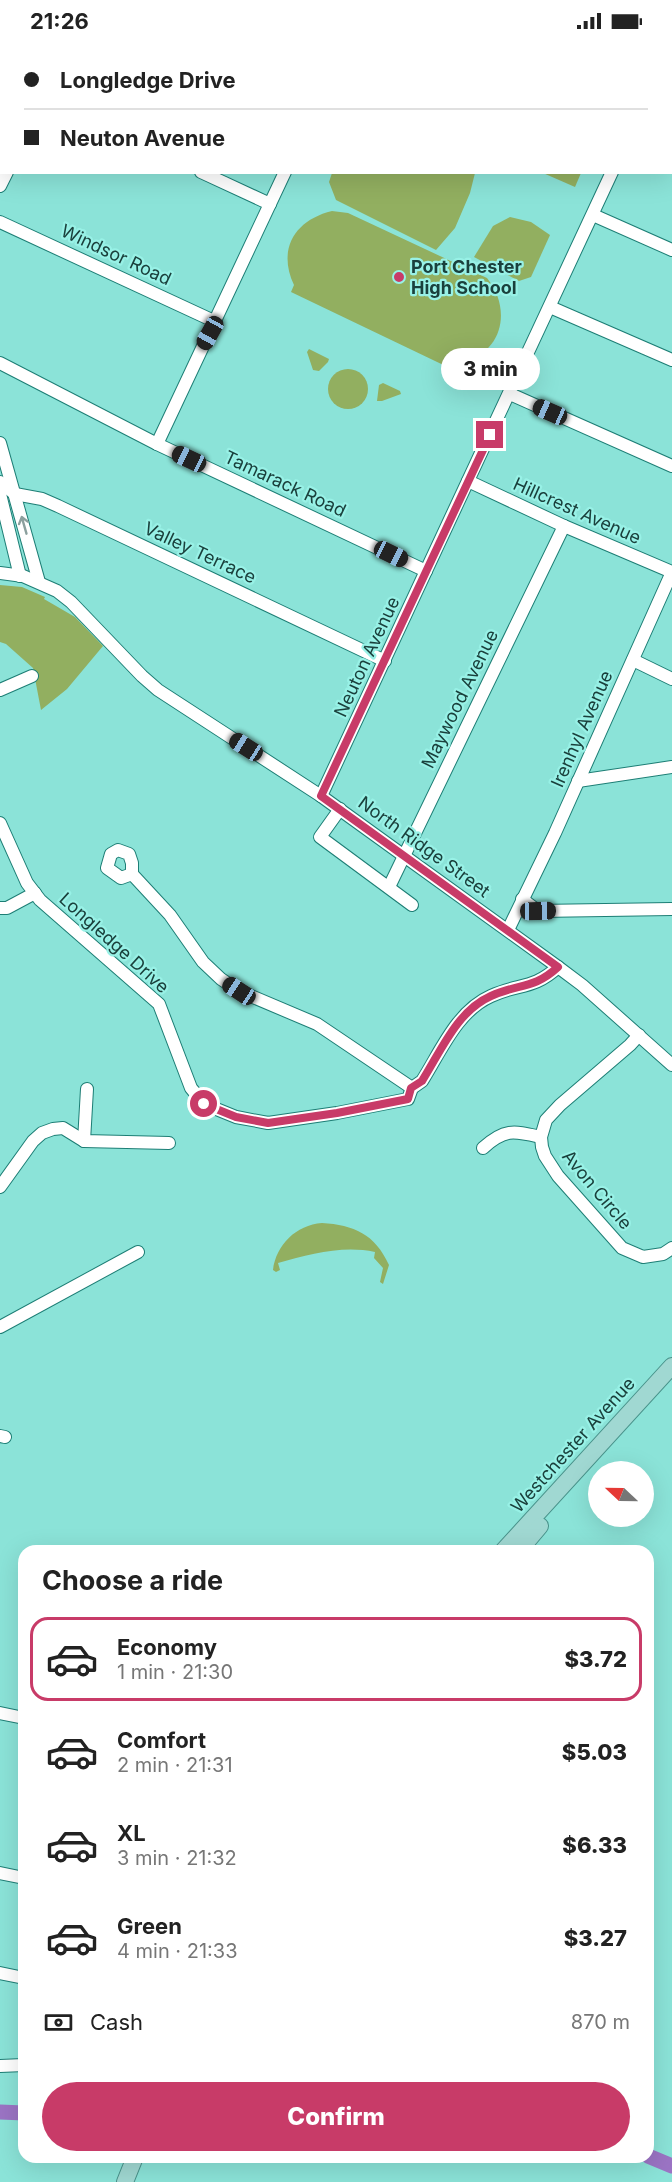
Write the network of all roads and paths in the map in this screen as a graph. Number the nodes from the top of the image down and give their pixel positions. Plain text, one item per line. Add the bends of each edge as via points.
1 (205, 174) edge
2 (284, 174) edge
3 (611, 174) edge
4 (270, 204) junction
5 (593, 215) junction
6 (0, 222) edge
7 (672, 250) edge
8 (550, 307) junction
9 (216, 322) junction
10 (672, 360) edge
11 (0, 363) edge
12 (510, 394) junction
13 (0, 442) edge
14 (157, 444) junction
15 (672, 466) edge
16 (468, 481) junction
17 (0, 482) edge
18 (0, 494) edge
19 (15, 494) junction
20 (564, 526) junction
21 (426, 571) junction
22 (672, 572) edge
23 (0, 573) edge
24 (20, 576) junction
25 (39, 582) junction
26 (633, 660) junction
27 (385, 661) junction
28 (32, 676) dead end
29 (672, 679) edge
30 (0, 690) edge
31 (672, 766) edge
32 (578, 781) junction
33 (321, 796) junction
34 (340, 809) junction
35 (0, 823) edge
36 (404, 855) junction
37 (132, 874) dead end
38 (389, 887) junction
39 (35, 893) junction
40 (522, 899) junction
41 (412, 905) dead end
42 (0, 908) edge
43 (672, 909) edge
44 (508, 930) junction
45 (558, 967) junction
46 (639, 1035) junction
47 (672, 1065) edge
48 (411, 1088) junction
49 (87, 1089) dead end
50 (541, 1137) junction
51 (84, 1141) junction
52 (169, 1143) dead end
53 (483, 1148) dead end
54 (0, 1187) edge
55 (672, 1248) edge
56 (138, 1252) dead end
57 (0, 1327) edge
58 (672, 1366) edge
59 (672, 1378) edge
60 (508, 1545) edge
61 (524, 1545) edge
62 (0, 1713) edge
63 (18, 1717) edge
64 (0, 1873) edge
65 (18, 1877) edge
66 (0, 1973) edge
67 (18, 1977) edge
68 (18, 2065) edge
69 (0, 2066) edge
70 (133, 2163) edge
71 (143, 2163) edge
72 (125, 2182) edge
73 (136, 2182) edge

1 - 4 street
2 - 4 street
3 - 5 street, Neuton Avenue
4 - 9 street
5 - 7 street
5 - 8 street, Neuton Avenue
6 - 9 street, Windsor Road
8 - 10 street
8 - 12 street, Neuton Avenue
9 - 14 street
11 - 14 street, Tamarack Road
12 - 15 street
12 - 16 street, Neuton Avenue
13 - 19 street
14 - 21 street, Tamarack Road
16 - 20 street, Hillcrest Avenue
16 - 21 street, Neuton Avenue
17 - 19 street, Valley Terrace
18 - 24 street
25 -> 19 street
19 - 27 street, Valley Terrace via 58,506
20 - 22 street, Hillcrest Avenue
20 - 36 street, Maywood Avenue
21 - 27 street, Neuton Avenue
22 - 26 street, Irenhyl Avenue
23 - 24 street, North Ridge Street
24 - 25 street, North Ridge Street
25 - 33 street, North Ridge Street via 71,602 158,690
26 - 29 street
26 - 32 street, Irenhyl Avenue
27 - 33 street, Neuton Avenue
28 - 30 street
31 - 32 street
32 - 40 street, Irenhyl Avenue
33 - 34 street, North Ridge Street
34 - 36 street, North Ridge Street
34 - 38 street via 320,837
35 - 39 street, Longledge Drive
36 - 38 street, Maywood Avenue
36 - 44 street, North Ridge Street
37 - 48 street via 220,979 317,1024
38 - 41 street
39 - 42 street
39 - 48 street, Longledge Drive via 51,912 159,1004 182,1069 204,1104 236,1117 268,1123 398,1102 408,1099
40 - 43 street via 538,911
40 - 44 street, Irenhyl Avenue
44 - 45 street, North Ridge Street
45 - 46 street, North Ridge Street
45 - 48 street, Longledge Drive via 537,983 493,995 464,1014 422,1081
46 - 47 street, North Ridge Street
46 - 50 street via 560,1105 546,1120
49 - 51 street
50 - 53 street via 505,1132
50 - 55 street, Avon Circle via 545,1156 558,1176 622,1248 643,1257 663,1254
51 - 52 street
51 - 54 street via 63,1128 42,1133
56 - 57 street
58 - 60 main road, Westchester Avenue
59 - 61 main road, Westchester Avenue
62 - 63 street
64 - 65 street
66 - 67 street
68 - 69 street
70 - 72 main road
71 - 73 main road

